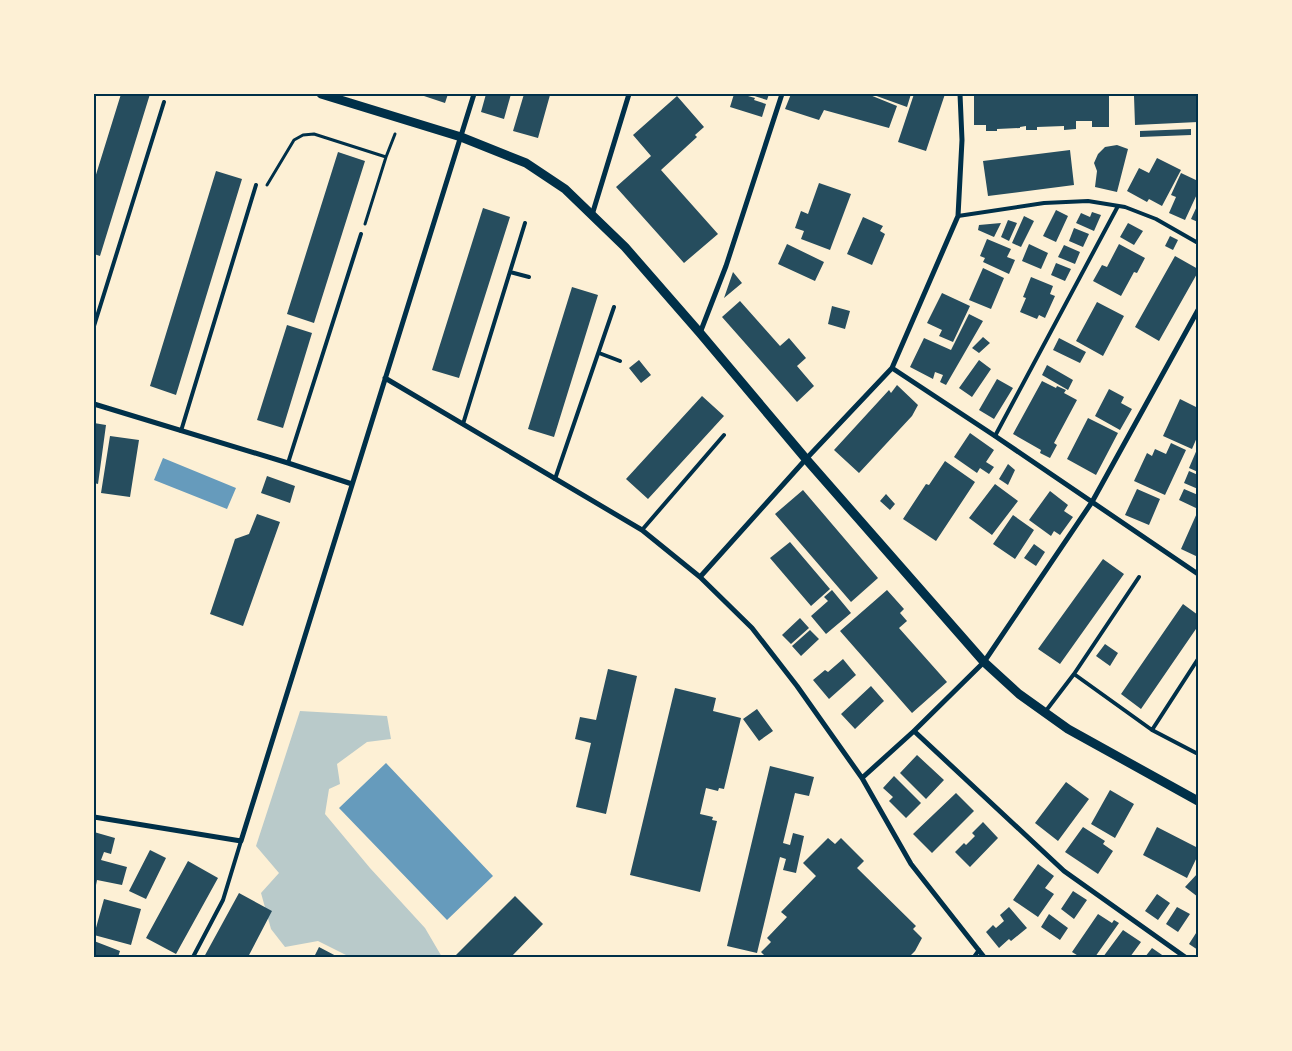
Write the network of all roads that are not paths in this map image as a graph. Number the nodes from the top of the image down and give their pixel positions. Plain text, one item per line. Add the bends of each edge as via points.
1 (321, 94) edge
2 (474, 94) edge
3 (629, 94) edge
4 (782, 94) edge
5 (960, 94) edge
6 (164, 102) dead end
7 (461, 137) junction
8 (256, 185) dead end
9 (1118, 206) junction
10 (592, 215) junction
11 (958, 216) junction
12 (525, 223) dead end
13 (362, 234) road end
14 (1198, 243) edge
15 (510, 272) junction
16 (529, 277) dead end
17 (614, 307) dead end
18 (1198, 310) edge
19 (94, 326) edge
20 (700, 333) junction
21 (598, 353) junction
22 (620, 361) dead end
23 (892, 368) junction
24 (385, 378) junction
25 (94, 404) edge
26 (463, 424) junction
27 (181, 431) junction
28 (724, 434) dead end
29 (995, 436) junction
30 (806, 459) junction
31 (288, 463) junction
32 (555, 479) junction
33 (352, 484) junction
34 (1092, 502) junction
35 (642, 530) junction
36 (1198, 574) edge
37 (700, 577) junction
38 (1139, 577) dead end
39 (1198, 659) edge
40 (984, 662) junction
41 (1074, 674) junction
42 (1044, 713) junction
43 (1152, 730) junction
44 (914, 731) junction
45 (1198, 754) edge
46 (862, 778) junction
47 (1198, 801) edge
48 (94, 817) edge
49 (241, 842) junction
50 (979, 950) junction
51 (193, 957) edge
52 (974, 957) edge
53 (984, 957) edge
54 (1186, 957) edge

1 - 7 street
2 - 7 street
3 - 10 street
4 - 20 street via 726,266
5 - 11 street via 962,140
6 - 19 lane
7 - 10 street via 526,163 565,189
7 - 24 street
8 - 27 lane
9 - 11 lane via 1088,201 1044,203
9 - 14 lane via 1156,219
9 - 29 lane
10 - 20 street via 625,247
11 - 23 street
12 - 15 lane
13 - 31 lane
15 - 16 lane
15 - 26 lane
17 - 21 lane
18 - 34 street
20 - 30 street
21 - 22 lane
21 - 32 lane
23 - 29 street
23 - 30 street
24 - 26 street
24 - 33 street
25 - 27 street
26 - 32 street
27 - 31 street
28 - 35 lane
29 - 34 street
30 - 37 street
30 - 40 street
31 - 33 street
32 - 35 street
33 - 49 street
34 - 36 street
34 - 40 street
35 - 37 street
37 - 46 street via 752,628
38 - 41 lane
39 - 43 lane
40 - 42 street
40 - 44 street
41 - 42 lane
41 - 43 lane
42 - 47 street
43 - 45 lane
44 - 46 street
44 - 54 street via 1064,871
46 - 50 street via 911,864
48 - 49 street
49 - 51 lane via 224,900
50 - 52 lane
50 - 53 street

